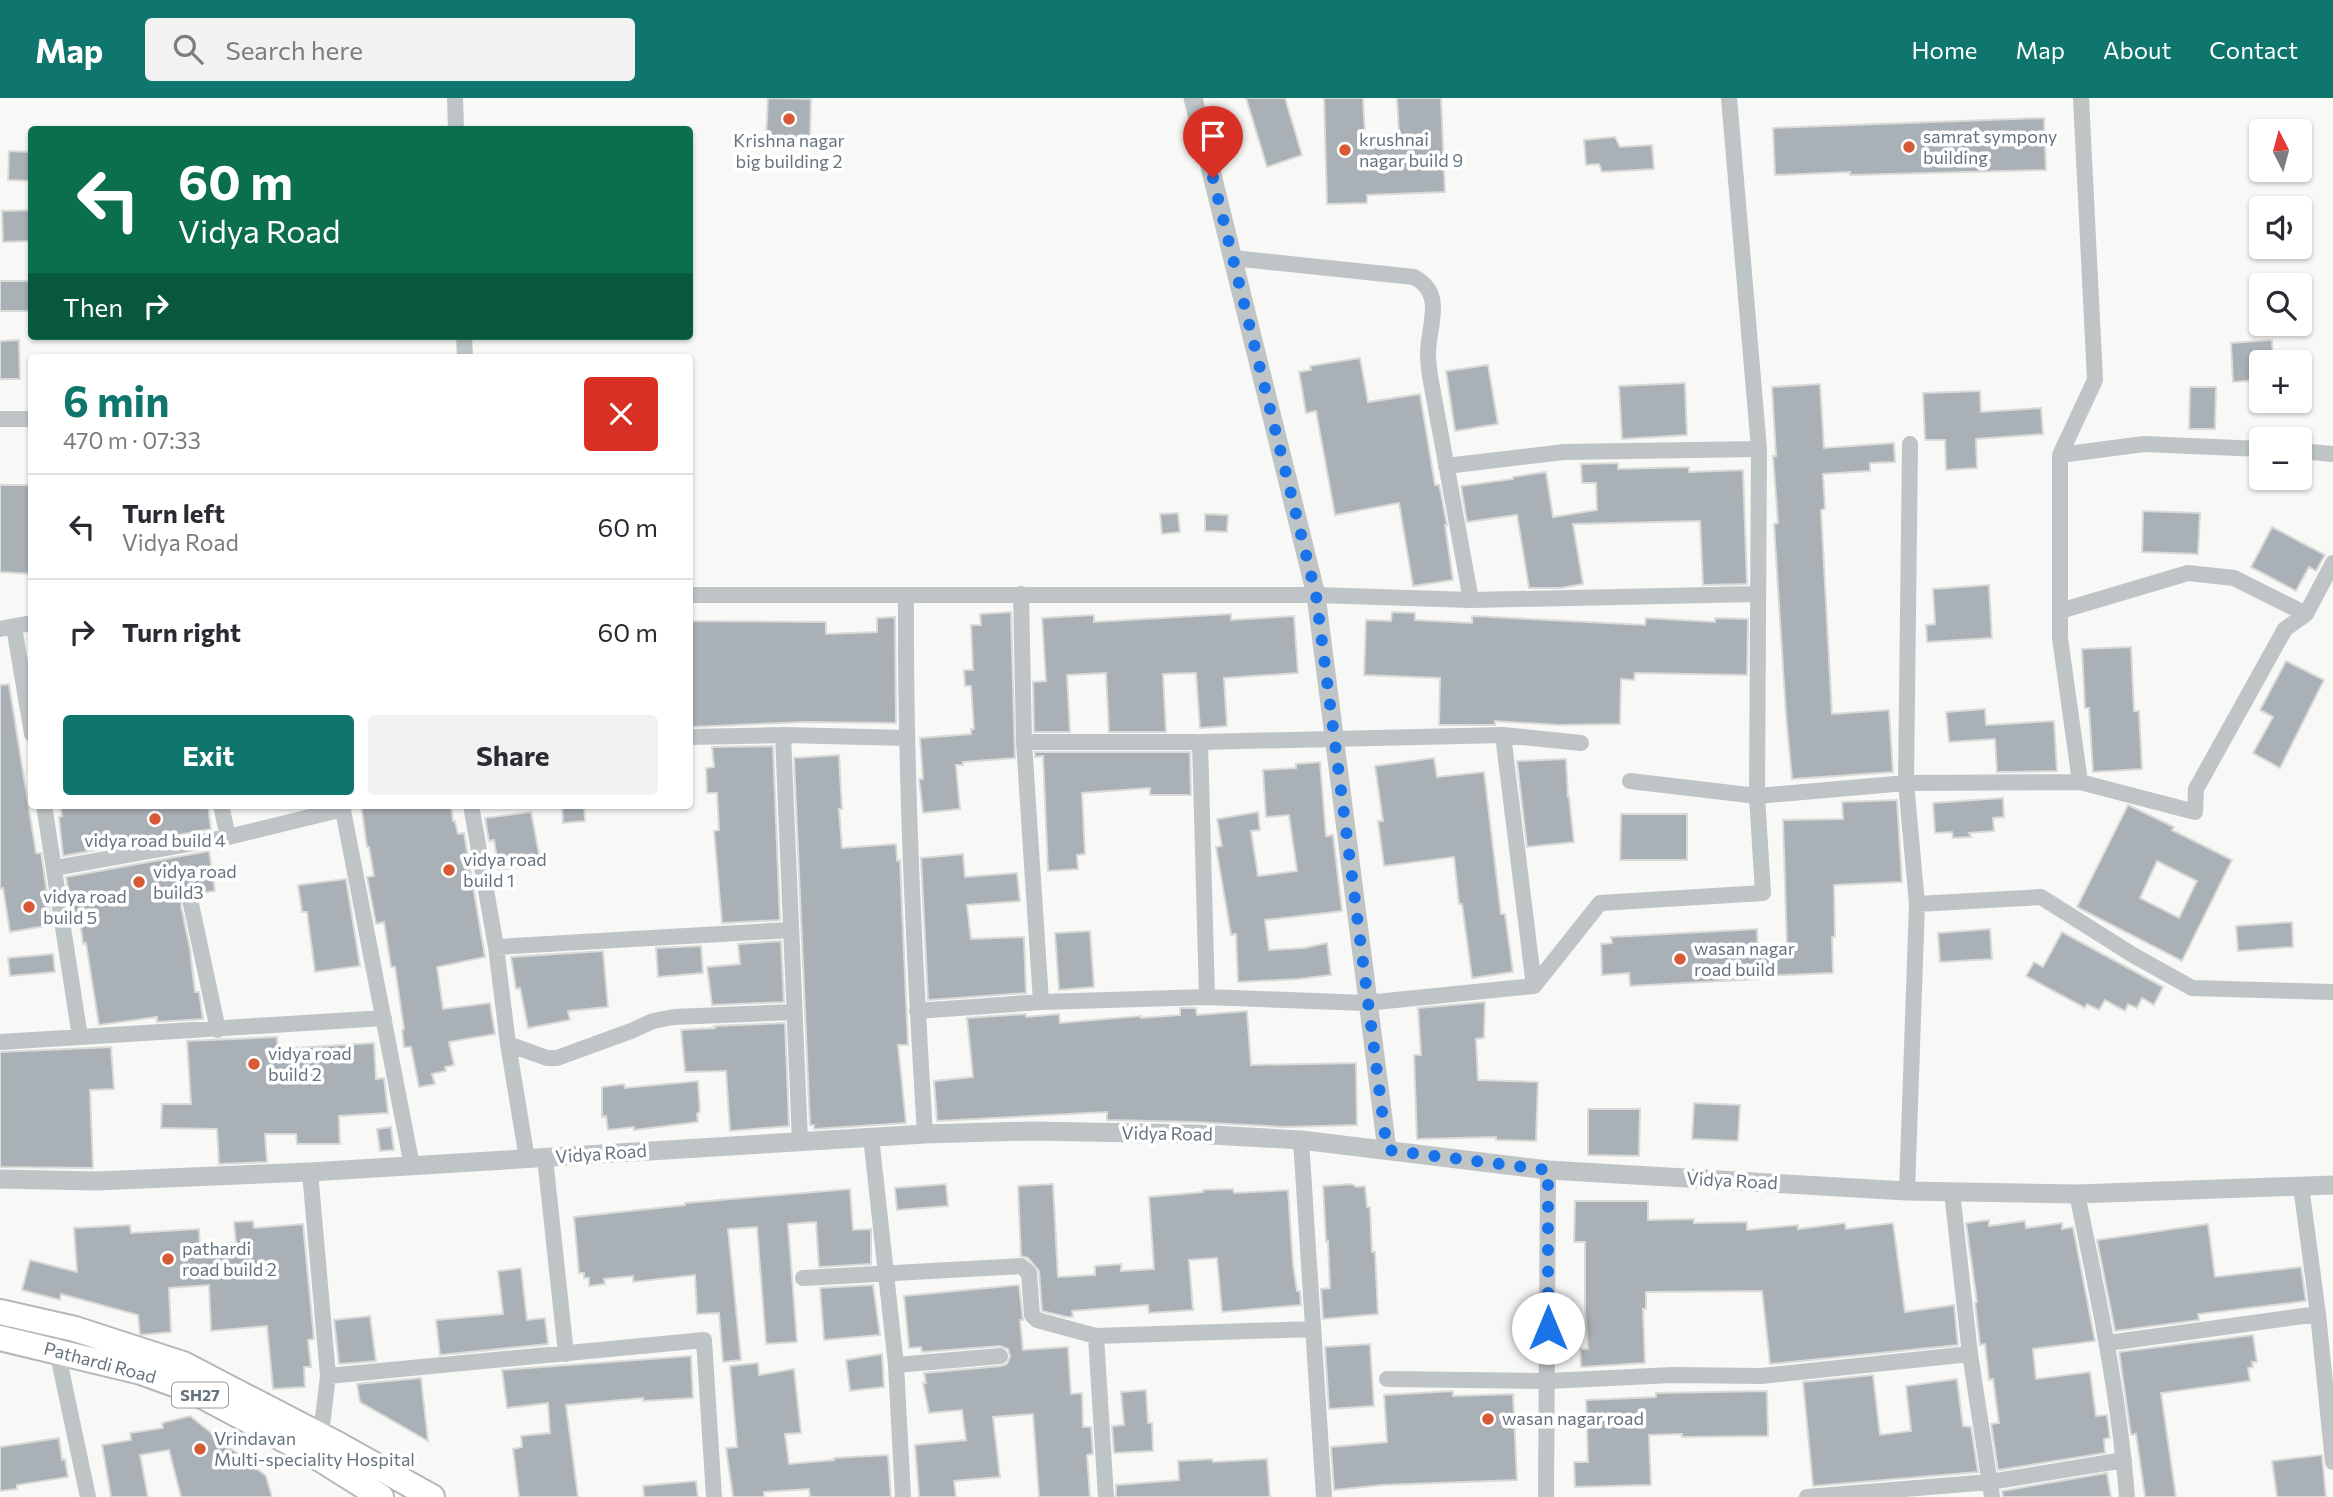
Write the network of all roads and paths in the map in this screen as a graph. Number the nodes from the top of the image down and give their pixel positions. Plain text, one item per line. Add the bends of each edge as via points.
1 (455, 98) edge
2 (1193, 98) edge
3 (1728, 98) edge
4 (2081, 98) edge
5 (456, 126) edge
6 (1233, 258) junction
7 (0, 419) edge
8 (28, 419) edge
9 (1910, 444) dead end
10 (2249, 448) edge
11 (1759, 449) junction
12 (2312, 452) edge
13 (2333, 454) edge
14 (2060, 455) junction
15 (1446, 466) junction
16 (2333, 564) edge
17 (1021, 594) junction
18 (1757, 594) junction
19 (693, 595) edge
20 (906, 595) junction
21 (1316, 595) junction
22 (1471, 600) junction
23 (2060, 611) junction
24 (2306, 614) junction
25 (28, 623) edge
26 (7, 628) edge
27 (28, 717) edge
28 (783, 735) junction
29 (1503, 736) junction
30 (693, 737) edge
31 (907, 738) junction
32 (1334, 740) junction
33 (1200, 741) junction
34 (1024, 742) junction
35 (1580, 743) dead end
36 (1630, 780) dead end
37 (2080, 782) junction
38 (1906, 783) junction
39 (1757, 796) junction
40 (45, 809) edge
41 (222, 809) edge
42 (334, 809) edge
43 (342, 809) edge
44 (472, 809) edge
45 (228, 837) junction
46 (55, 867) junction
47 (191, 904) dead end
48 (1917, 904) junction
49 (790, 930) junction
50 (496, 947) junction
51 (1534, 986) junction
52 (2333, 992) edge
53 (1207, 997) junction
54 (1041, 1002) junction
55 (1366, 1003) junction
56 (917, 1011) junction
57 (794, 1012) junction
58 (384, 1018) junction
59 (218, 1030) junction
60 (80, 1037) junction
61 (0, 1042) edge
62 (508, 1044) junction
63 (925, 1134) junction
64 (871, 1137) junction
65 (1301, 1140) junction
66 (800, 1142) junction
67 (1387, 1150) junction
68 (536, 1158) junction
69 (412, 1166) junction
70 (1548, 1170) junction
71 (310, 1172) junction
72 (0, 1179) edge
73 (2333, 1185) edge
74 (2301, 1186) junction
75 (1907, 1191) junction
76 (1952, 1192) junction
77 (2077, 1194) junction
78 (886, 1273) junction
79 (803, 1279) dead end
80 (0, 1312) edge
81 (2318, 1314) junction
82 (56, 1324) junction
83 (1313, 1329) junction
84 (1096, 1336) junction
85 (0, 1338) edge
86 (2108, 1343) junction
87 (56, 1350) junction
88 (566, 1354) junction
89 (1970, 1354) junction
90 (1000, 1356) dead end
91 (896, 1365) junction
92 (328, 1376) junction
93 (1387, 1379) dead end
94 (1548, 1381) junction
95 (2332, 1442) edge
96 (319, 1446) junction
97 (2124, 1460) junction
98 (2333, 1462) edge
99 (1991, 1489) edge
100 (423, 1495) edge
101 (85, 1497) edge
102 (381, 1497) edge
103 (713, 1497) edge
104 (903, 1497) edge
105 (1107, 1497) edge
106 (1324, 1497) edge
107 (1546, 1497) edge
108 (1807, 1497) edge
109 (2127, 1497) edge

1 - 5 street
2 - 6 street
3 - 11 street
4 - 14 street via 2095,380
6 - 15 street via 1414,277 1426,284 1433,308 1430,376
6 - 21 street
7 - 8 street
9 - 38 street
10 - 14 street via 2144,444
11 - 15 street via 1564,452
11 - 18 street
12 - 13 street
14 - 23 street
15 - 22 street
16 - 24 street
17 - 20 street
17 - 21 street
17 - 34 street
18 - 22 street
18 - 39 street
19 - 20 street
20 - 31 street
21 - 22 street
21 - 32 street
23 - 24 street via 2188,573 2234,578
23 - 37 street
24 - 37 street via 2285,629 2272,652 2196,789 2195,812
25 - 26 street
26 - 27 street
28 - 30 street
28 - 31 street
28 - 49 street
29 - 32 street
29 - 35 street
29 - 51 street
31 - 56 street
32 - 33 street
32 - 55 street
33 - 34 street
33 - 53 street
34 - 54 street
36 - 39 street
37 - 38 street
38 - 39 street
38 - 48 street
39 - 51 street via 1763,893 1600,904
40 - 46 street
41 - 45 street
42 - 45 street
43 - 58 street
44 - 50 street
45 - 46 street
46 - 60 street
47 - 59 street
48 - 52 street via 2041,897 2192,988
48 - 75 street
49 - 50 street
49 - 57 street
50 - 62 street
51 - 55 street
53 - 54 street
53 - 55 street
54 - 56 street
55 - 67 street
56 - 63 street
57 - 62 street via 653,1021 557,1058
57 - 66 street
58 - 59 street
58 - 69 street
59 - 60 street
60 - 61 street
62 - 68 street
63 - 64 street, Vidya Road
63 - 65 street, Vidya Road via 1194,1134
64 - 66 street, Vidya Road
64 - 78 street
65 - 67 street, Vidya Road
65 - 83 street
66 - 68 street, Vidya Road
67 - 70 street, Vidya Road
68 - 69 street, Vidya Road
68 - 88 street
69 - 71 street, Vidya Road
70 - 75 street, Vidya Road
70 - 94 street
71 - 72 street, Vidya Road via 107,1181
71 - 92 street
73 - 74 street, Vidya Road
74 - 77 street, Vidya Road
74 - 81 street
75 - 76 street, Vidya Road
76 - 77 street, Vidya Road
76 - 89 street
77 - 86 street
78 - 79 street
78 - 84 street via 1021,1266 1029,1273 1032,1315 1037,1320
78 - 91 street
80 - 82 main road
81 - 86 street
81 - 95 street
82 - 87 street
82 - 96 main road via 183,1364
83 - 84 street
83 - 106 street
84 - 105 street
85 - 87 main road, Pathardi Road / SH27
86 - 97 street
87 - 96 main road, Pathardi Road / SH27 via 191,1390
87 - 101 street
88 - 92 street
88 - 103 street via 704,1340
89 - 94 street via 1761,1376
89 - 99 street
90 - 91 street
91 - 104 street
92 - 96 street
93 - 94 street
94 - 107 street
95 - 98 street
96 - 100 main road
96 - 102 main road, Pathardi Road / SH27
97 - 99 street
97 - 109 street
99 - 108 street

